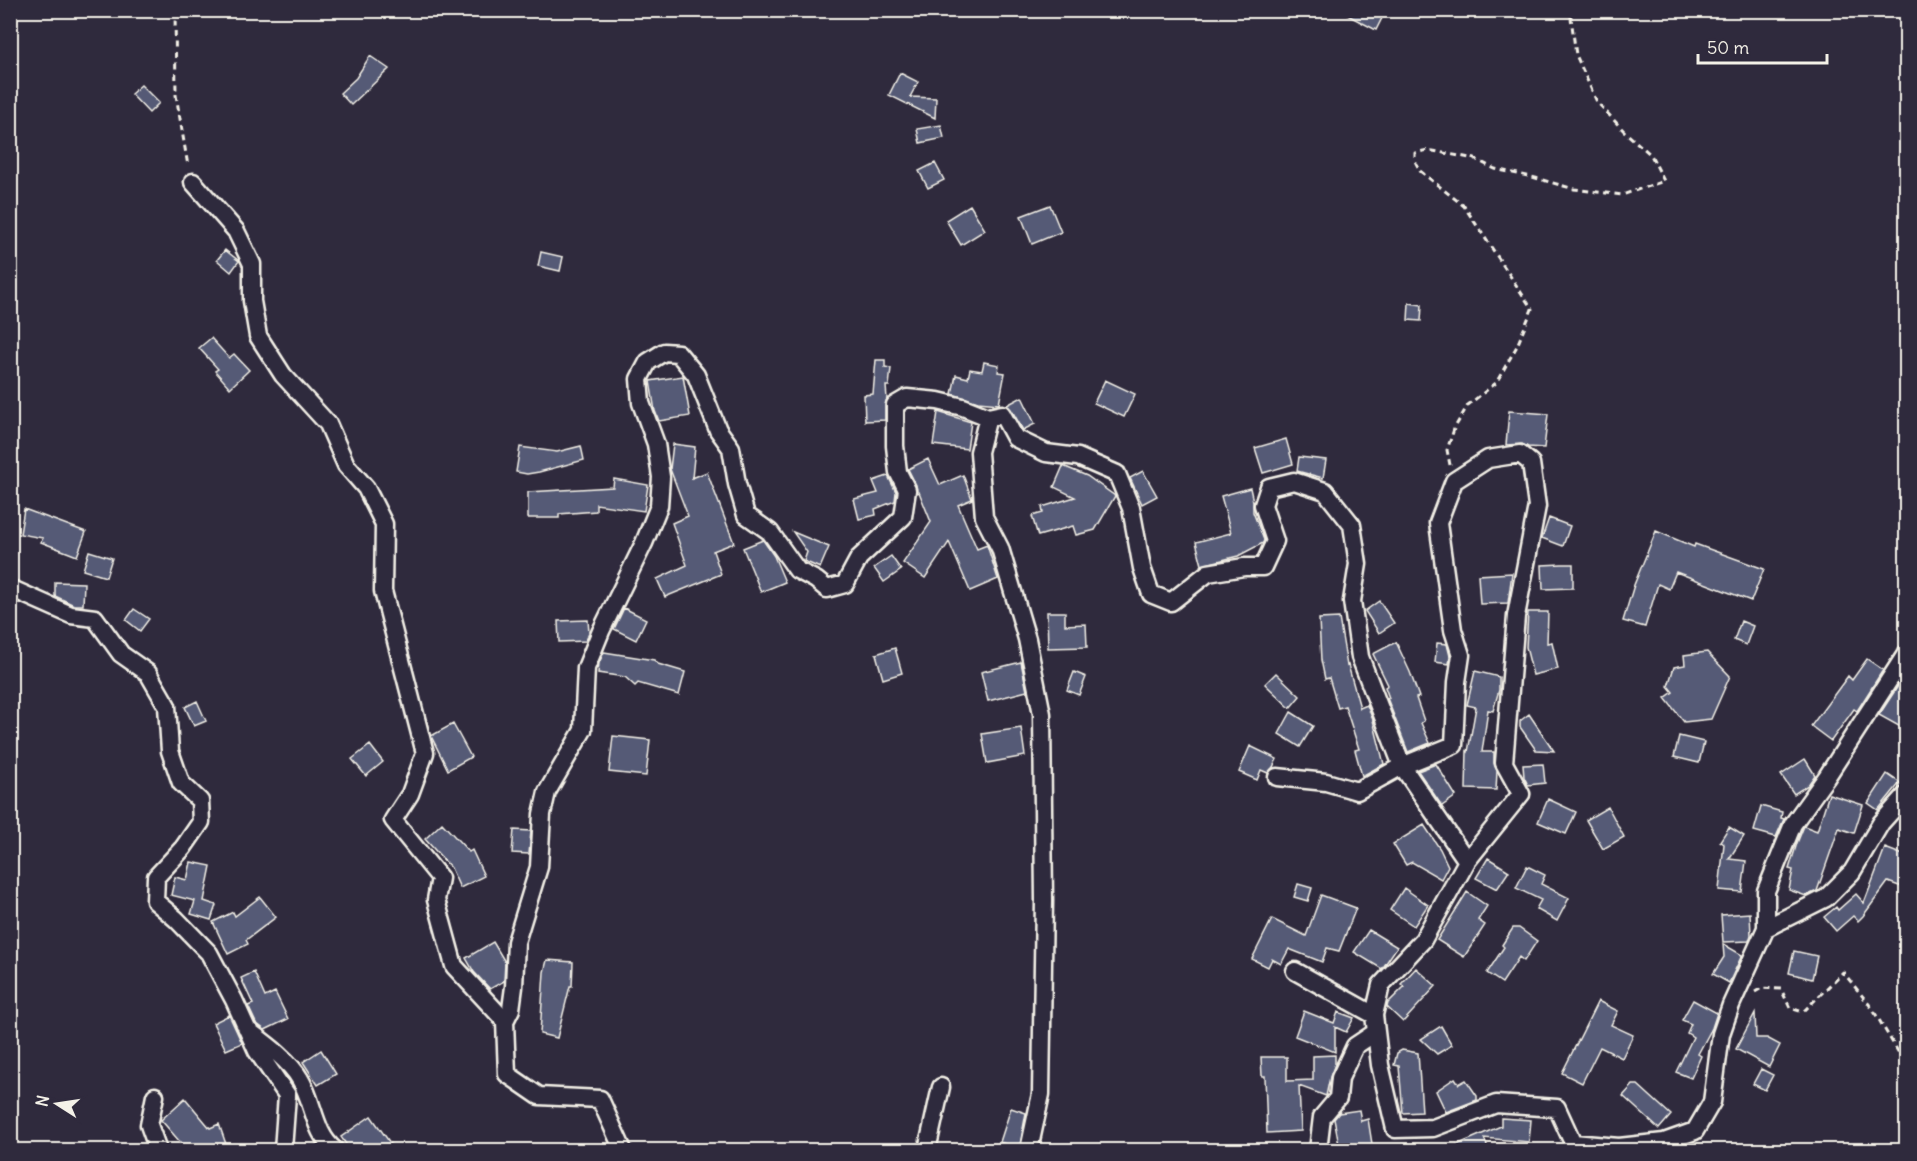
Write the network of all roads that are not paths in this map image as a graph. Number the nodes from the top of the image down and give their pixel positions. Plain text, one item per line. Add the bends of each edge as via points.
1 (193, 182) road end
2 (988, 417) junction
3 (10, 588) edge
4 (1906, 654) edge
5 (1402, 766) junction
6 (1277, 777) dead end
7 (1906, 795) edge
8 (1467, 861) junction
9 (1766, 928) junction
10 (1294, 971) dead end
11 (1374, 1014) junction
12 (505, 1021) junction
13 (248, 1030) junction
14 (1376, 1032) junction
15 (941, 1087) dead end
16 (155, 1096) dead end
17 (1641, 1147) edge
18 (158, 1150) edge
19 (283, 1150) edge
20 (335, 1150) edge
21 (623, 1150) edge
22 (927, 1150) edge
23 (1029, 1150) edge
24 (1318, 1150) edge

1 - 12 street via 236,231 252,264 252,301 258,336 282,375 328,424 346,465 366,488 384,524 383,591 425,753 410,794 393,820 441,878 436,900 454,966
2 - 5 street via 1002,414 1015,438 1046,453 1078,457 1117,474 1131,508 1151,594 1171,602 1208,573 1263,567 1275,541 1263,505 1269,487 1294,481 1325,491 1352,525 1358,564 1352,601 1360,657
2 - 12 street via 938,401 907,398 896,405 898,472 906,490 903,517 859,558 845,584 827,589 797,570 770,532 746,515 731,448 718,430 696,375 678,353 664,352 648,362 639,379 641,403 656,444 659,506 586,668 583,730 547,792 539,867 516,942 511,1009
2 - 23 street via 979,452 984,517 999,548 1027,639 1042,714 1041,1094
3 - 13 street via 71,615 95,618 121,654 148,673 167,706 170,751 181,783 200,801 201,822 156,877 155,901 208,953
4 - 9 street via 1793,824 1766,891
5 - 6 street via 1357,791 1326,782
5 - 8 street
5 - 8 street via 1454,745 1461,655 1453,630 1438,524 1454,481 1488,459 1520,454 1531,463 1537,506 1516,616 1504,764 1521,794
7 - 9 street via 1881,824 1852,872 1826,898
8 - 11 street via 1423,940 1381,985
9 - 17 street via 1721,1034 1712,1102 1695,1131
10 - 11 street
11 - 14 street
12 - 21 street via 507,1074 539,1096 600,1099
13 - 19 street via 257,1051 287,1095
13 - 20 street via 274,1049 300,1078 325,1143
14 - 17 street via 1395,1129 1433,1128 1496,1104 1557,1108 1574,1143
14 - 24 street via 1355,1046 1340,1078 1338,1098 1322,1117
15 - 22 street
16 - 18 street via 149,1125

